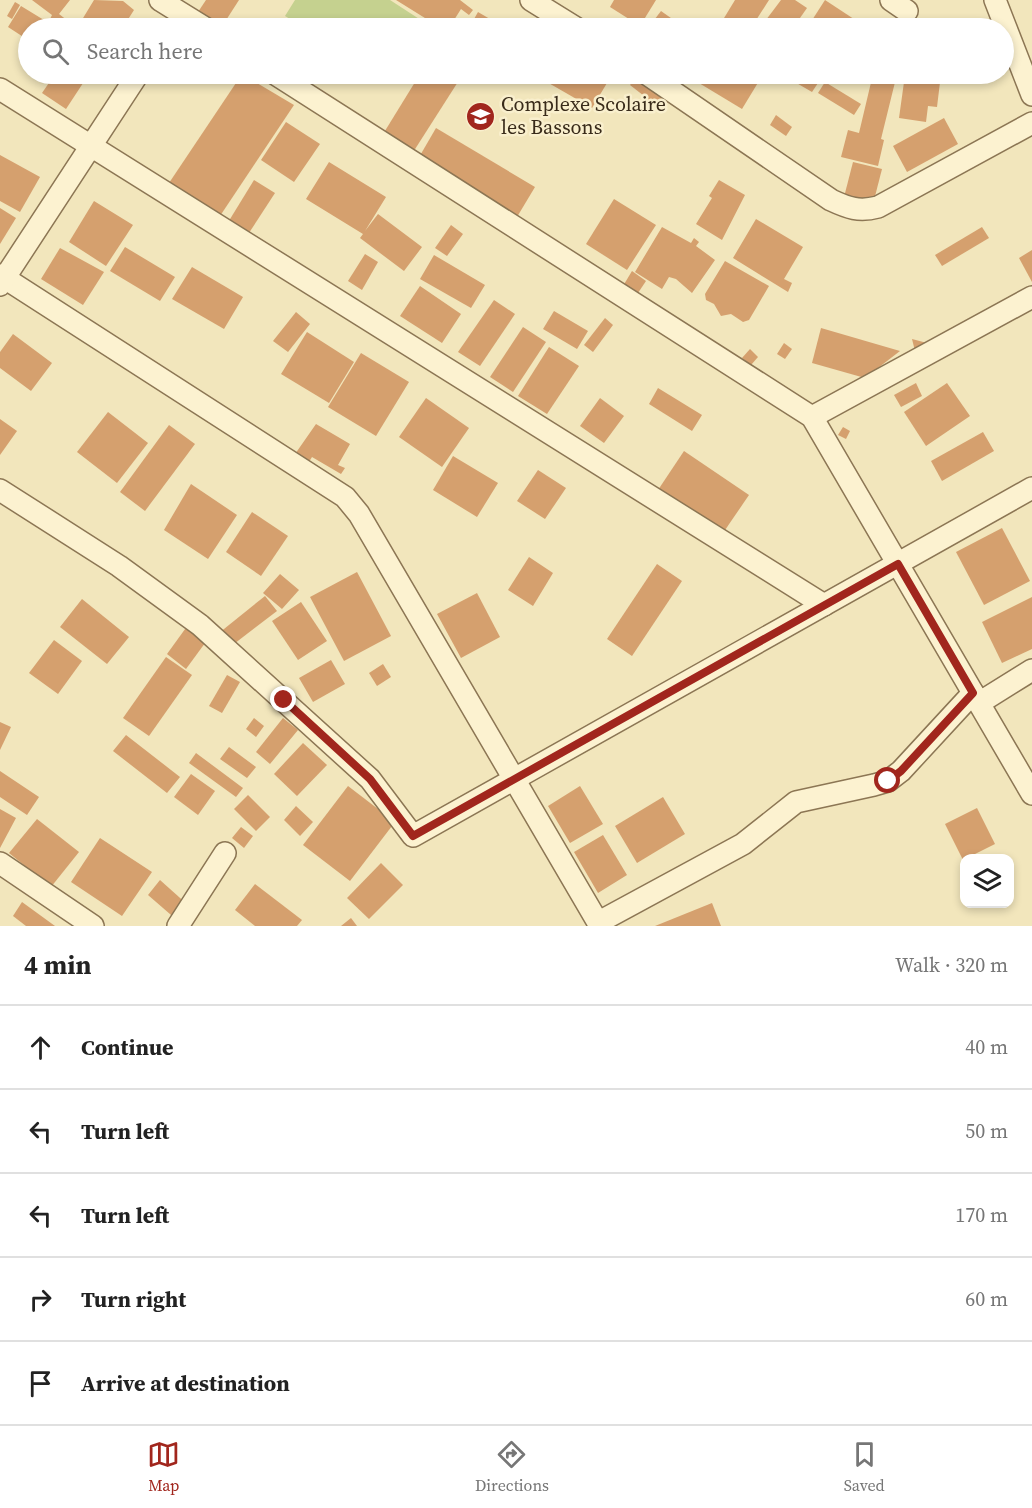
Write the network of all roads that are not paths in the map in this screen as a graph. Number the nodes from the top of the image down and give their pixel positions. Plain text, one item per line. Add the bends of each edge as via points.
1 (531, 0) edge
2 (995, 0) edge
3 (173, 10) edge
4 (187, 18) edge
5 (560, 18) edge
6 (1002, 18) edge
7 (1014, 49) edge
8 (131, 84) edge
9 (291, 84) edge
10 (662, 84) edge
11 (0, 89) edge
12 (1032, 95) edge
13 (1032, 123) edge
14 (91, 146) junction
15 (2, 280) edge
16 (1032, 297) edge
17 (813, 417) junction
18 (1032, 489) edge
19 (0, 490) edge
20 (898, 564) junction
21 (824, 606) junction
22 (1032, 670) edge
23 (976, 698) junction
24 (515, 779) junction
25 (1032, 794) edge
26 (225, 853) dead end
27 (0, 863) edge
28 (599, 924) edge
29 (93, 926) edge
30 (178, 926) edge

1 - 5 street
2 - 6 street
3 - 4 street
7 - 12 street
8 - 14 street
9 - 17 street
10 - 13 street via 831,200 864,211
11 - 14 street
14 - 15 street
14 - 21 street
15 - 24 street via 345,497 359,514
16 - 17 street
17 - 20 street
18 - 20 street
19 - 24 street via 118,566 200,626 370,779 413,836
20 - 21 street
20 - 23 street
21 - 24 street
22 - 23 street
23 - 25 street
23 - 28 street via 888,781 796,802 743,844
24 - 28 street
26 - 30 street
27 - 29 street

